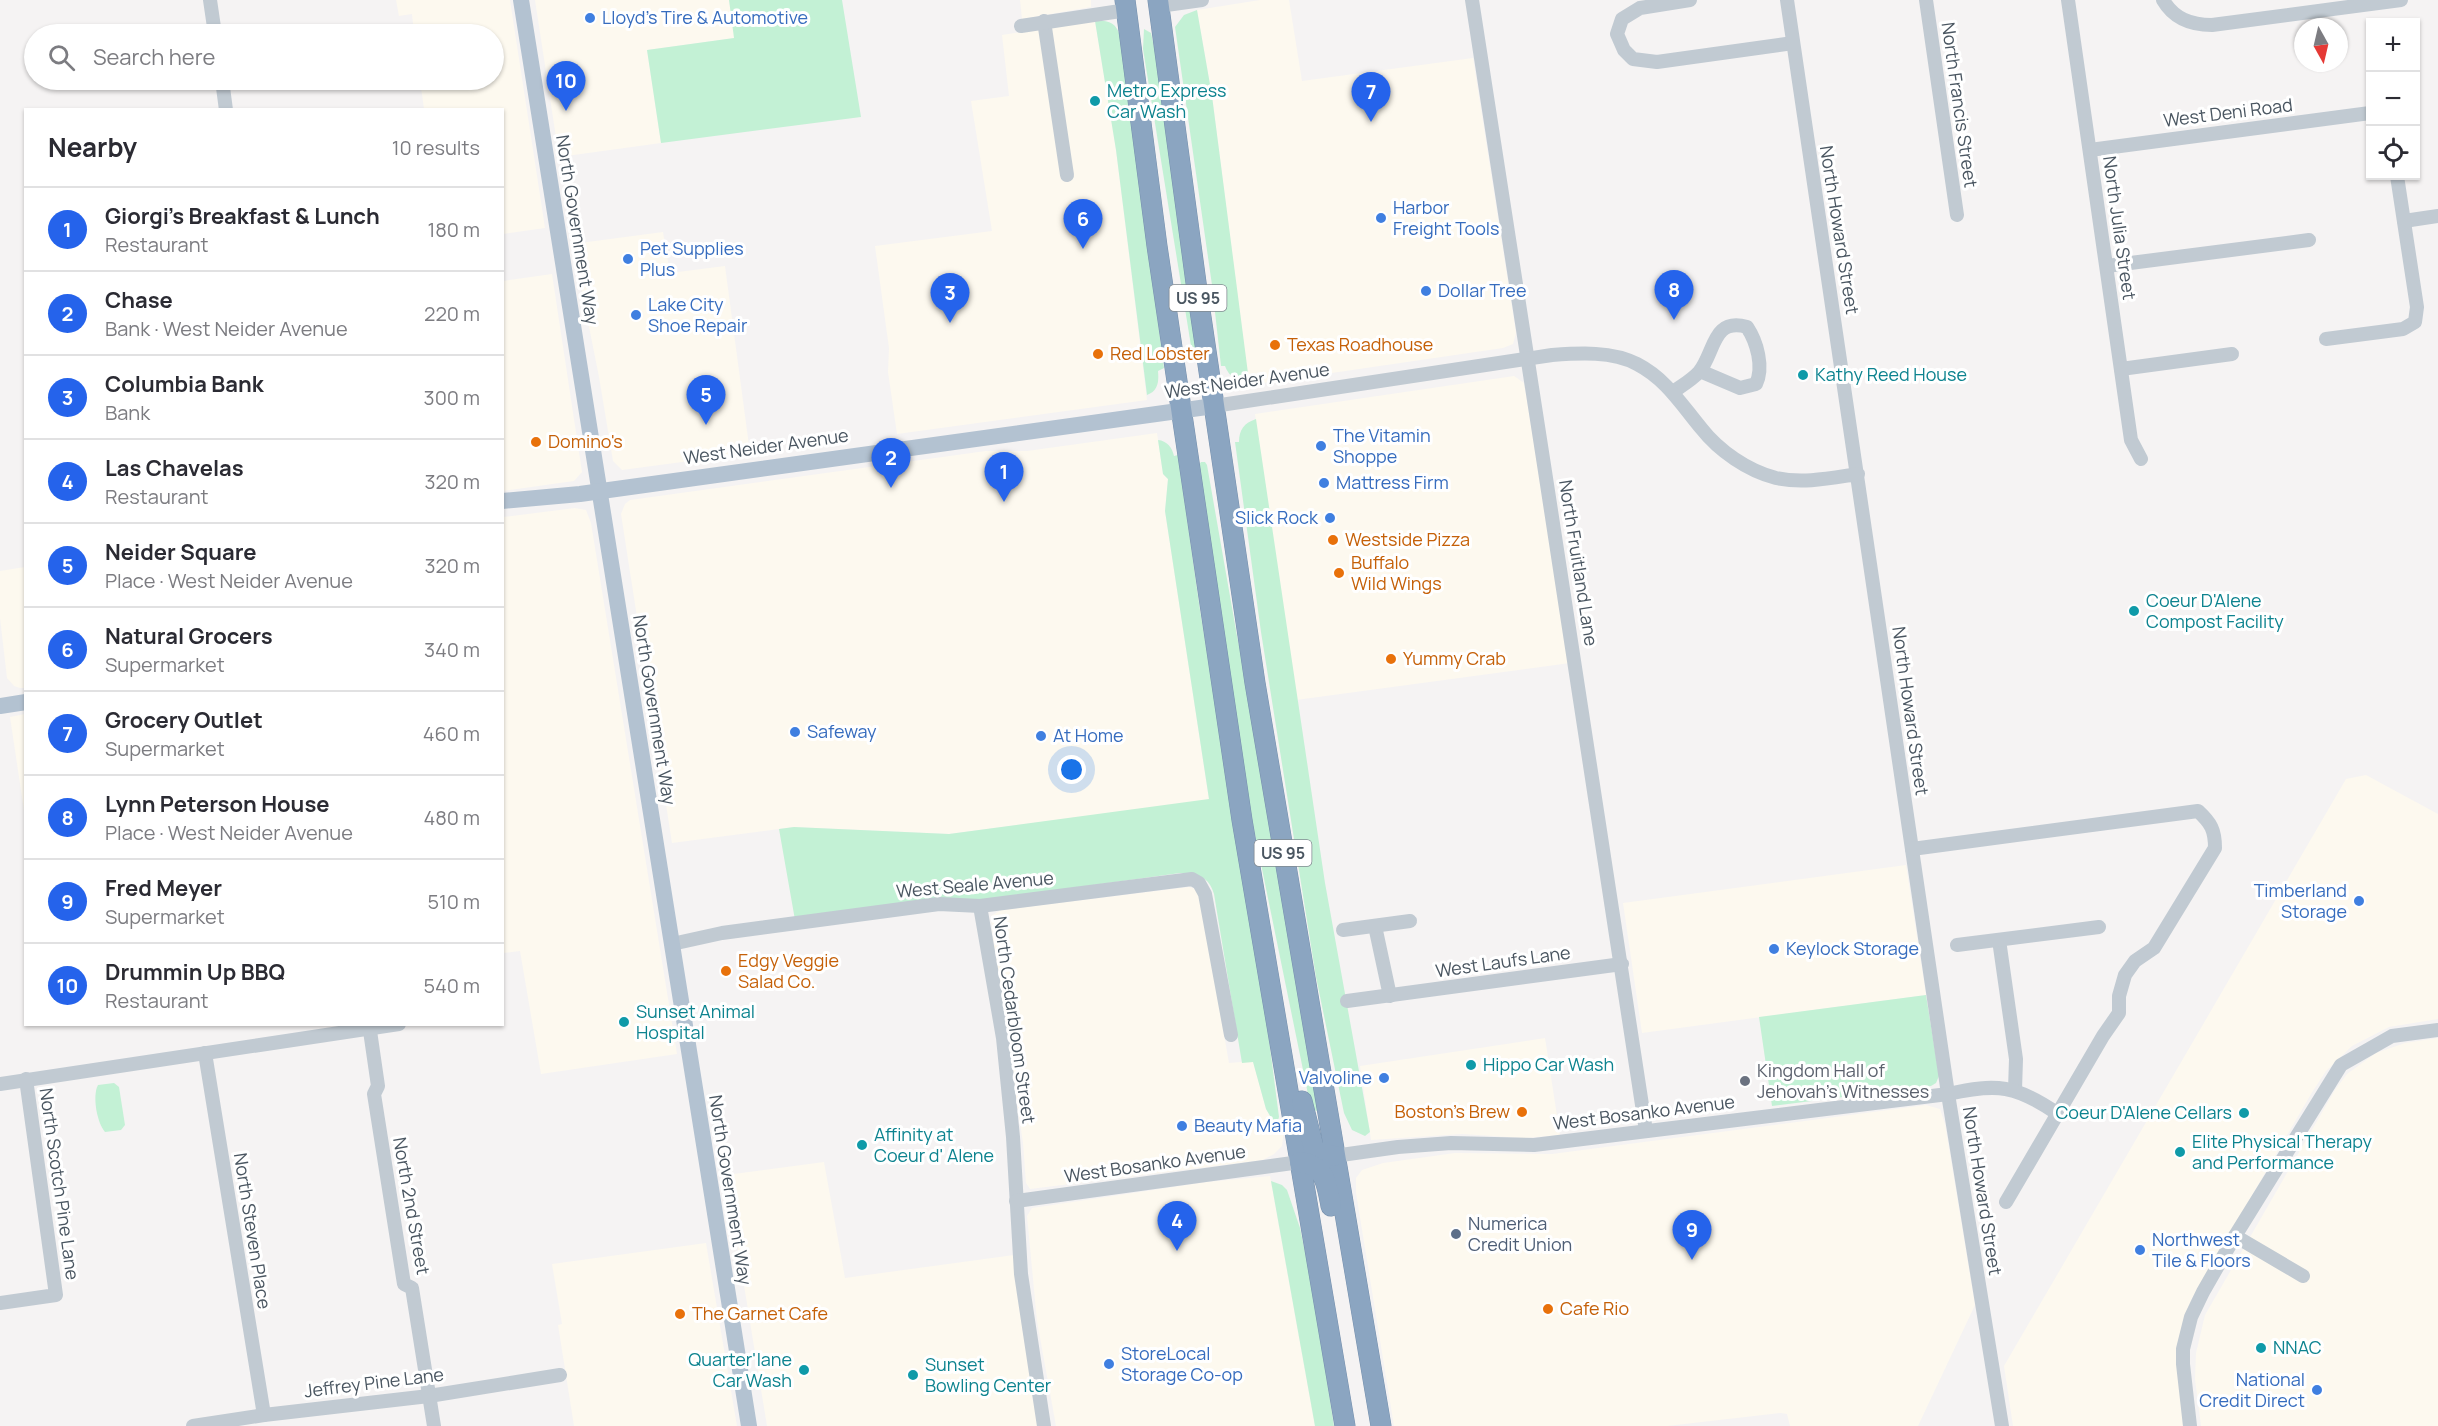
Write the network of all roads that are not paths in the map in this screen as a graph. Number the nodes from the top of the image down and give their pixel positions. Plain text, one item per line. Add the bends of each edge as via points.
1 (210, 0) edge
2 (521, 0) edge
3 (1202, 0) edge
4 (1472, 0) edge
5 (1690, 0) edge
6 (1786, 0) edge
7 (1926, 0) edge
8 (2068, 0) edge
9 (2163, 0) edge
10 (2401, 0) edge
11 (1142, 3) edge
12 (1044, 21) junction
13 (214, 24) edge
14 (1021, 26) dead end
15 (1793, 43) junction
16 (1164, 48) junction
17 (223, 90) edge
18 (226, 108) edge
19 (2366, 114) edge
20 (2090, 150) junction
21 (1067, 175) dead end
22 (2398, 180) edge
23 (1957, 214) dead end
24 (2438, 216) edge
25 (2404, 221) junction
26 (2308, 240) dead end
27 (2107, 266) junction
28 (2326, 339) dead end
29 (2232, 354) dead end
30 (1526, 359) junction
31 (2121, 369) junction
32 (1700, 371) junction
33 (1673, 392) junction
34 (1214, 405) junction
35 (1181, 410) junction
36 (2141, 459) dead end
37 (1858, 474) junction
38 (599, 491) junction
39 (504, 501) edge
40 (24, 702) edge
41 (0, 706) edge
42 (1912, 849) junction
43 (980, 906) junction
44 (1410, 921) dead end
45 (1375, 926) junction
46 (2098, 927) dead end
47 (1343, 930) dead end
48 (1999, 940) junction
49 (672, 944) junction
50 (1957, 945) dead end
51 (1622, 964) junction
52 (1390, 996) junction
53 (1347, 1001) dead end
54 (370, 1027) edge
55 (2438, 1029) edge
56 (1231, 1035) dead end
57 (205, 1053) junction
58 (1281, 1053) junction
59 (26, 1079) junction
60 (0, 1083) edge
61 (2015, 1090) junction
62 (1948, 1094) junction
63 (2058, 1114) junction
64 (1646, 1131) junction
65 (1334, 1156) junction
66 (1300, 1162) junction
67 (1016, 1201) junction
68 (2006, 1202) dead end
69 (2235, 1236) junction
70 (2303, 1276) dead end
71 (1356, 1280) junction
72 (0, 1303) edge
73 (560, 1375) dead end
74 (429, 1396) junction
75 (264, 1415) junction
76 (193, 1426) edge
77 (434, 1426) edge
78 (749, 1426) edge
79 (1044, 1426) edge
80 (1346, 1426) edge
81 (1381, 1426) edge
82 (2002, 1426) edge
83 (2190, 1426) edge

1 - 13 street
2 - 38 main road, North Government Way
3 - 11 street
4 - 30 street, North Fruitland Lane
5 - 15 street via 1640,8 1622,19 1617,34 1624,50 1633,59 1658,62
6 - 15 street, North Howard Street
7 - 23 street, North Francis Street
8 - 20 street, North Julia Street
9 - 10 street via 2177,16 2212,25
11 - 12 street
11 - 16 highway, US 95
11 - 16 highway
11 - 35 highway, US 95
12 - 14 street
12 - 21 street
15 - 37 street, North Howard Street
16 - 34 highway, US 95
17 - 18 street
19 - 20 street, West Deni Road
20 - 27 street, North Julia Street
22 - 25 street
24 - 25 street
25 - 28 street via 2417,307 2415,322 2403,329
26 - 27 street
27 - 31 street, North Julia Street
29 - 31 street
30 - 33 street, West Neider Avenue via 1576,354 1613,357 1636,363
30 - 34 street, West Neider Avenue
30 - 51 street, North Fruitland Lane
31 - 36 street, North Julia Street via 2131,440
32 - 32 street via 1722,329 1730,325 1747,327 1759,361 1756,384 1740,388
32 - 33 street
33 - 37 street, West Neider Avenue via 1703,431 1748,467 1776,478 1802,481
34 - 35 main road, West Neider Avenue
34 - 65 highway, US 95 via 1274,800
35 - 38 main road, West Neider Avenue
35 - 58 highway, US 95
37 - 42 street, North Howard Street
38 - 39 main road, West Neider Avenue
38 - 49 main road, North Government Way
40 - 41 main road
42 - 62 street, North Howard Street
42 - 63 street via 2198,811 2210,823 2216,848 2154,948 2135,961 2125,975 2119,1013
43 - 49 street, West Seale Avenue via 939,904 722,933
43 - 56 street, West Seale Avenue via 1192,879 1205,894
43 - 67 street, North Cedarbloom Street via 1004,1046
44 - 45 street
45 - 47 street
45 - 52 street
46 - 48 street
48 - 50 street
48 - 61 street via 2016,1059
49 - 78 main road, North Government Way
51 - 52 street, West Laufs Lane
51 - 64 street, North Fruitland Lane
52 - 53 street, West Laufs Lane
54 - 57 street
54 - 74 street, North 2nd Street via 378,1086 374,1094 405,1284 412,1288
55 - 69 street via 2392,1035 2341,1065
57 - 59 street
57 - 75 street, North Steven Place
58 - 65 highway via 1293,1071 1314,1149
58 - 66 highway, US 95
59 - 60 street
59 - 72 street, North Scotch Pine Lane via 56,1294
61 - 62 street, West Bosanko Avenue via 1979,1087
61 - 63 street, West Bosanko Avenue via 2032,1096
62 - 64 street, West Bosanko Avenue
62 - 82 street, North Howard Street
63 - 68 street
64 - 65 street, West Bosanko Avenue via 1534,1144 1451,1143
65 - 71 highway, US 95
66 - 67 street, West Bosanko Avenue
66 - 71 highway via 1320,1170 1340,1242
66 - 80 highway, US 95
67 - 79 street, North Cedarbloom Street via 1023,1294
69 - 70 street
69 - 83 street via 2188,1327 2183,1364
71 - 81 highway, US 95
73 - 74 street, Jeffrey Pine Lane
74 - 75 street, Jeffrey Pine Lane
74 - 77 street, North 2nd Street
75 - 76 street, Jeffrey Pine Lane

